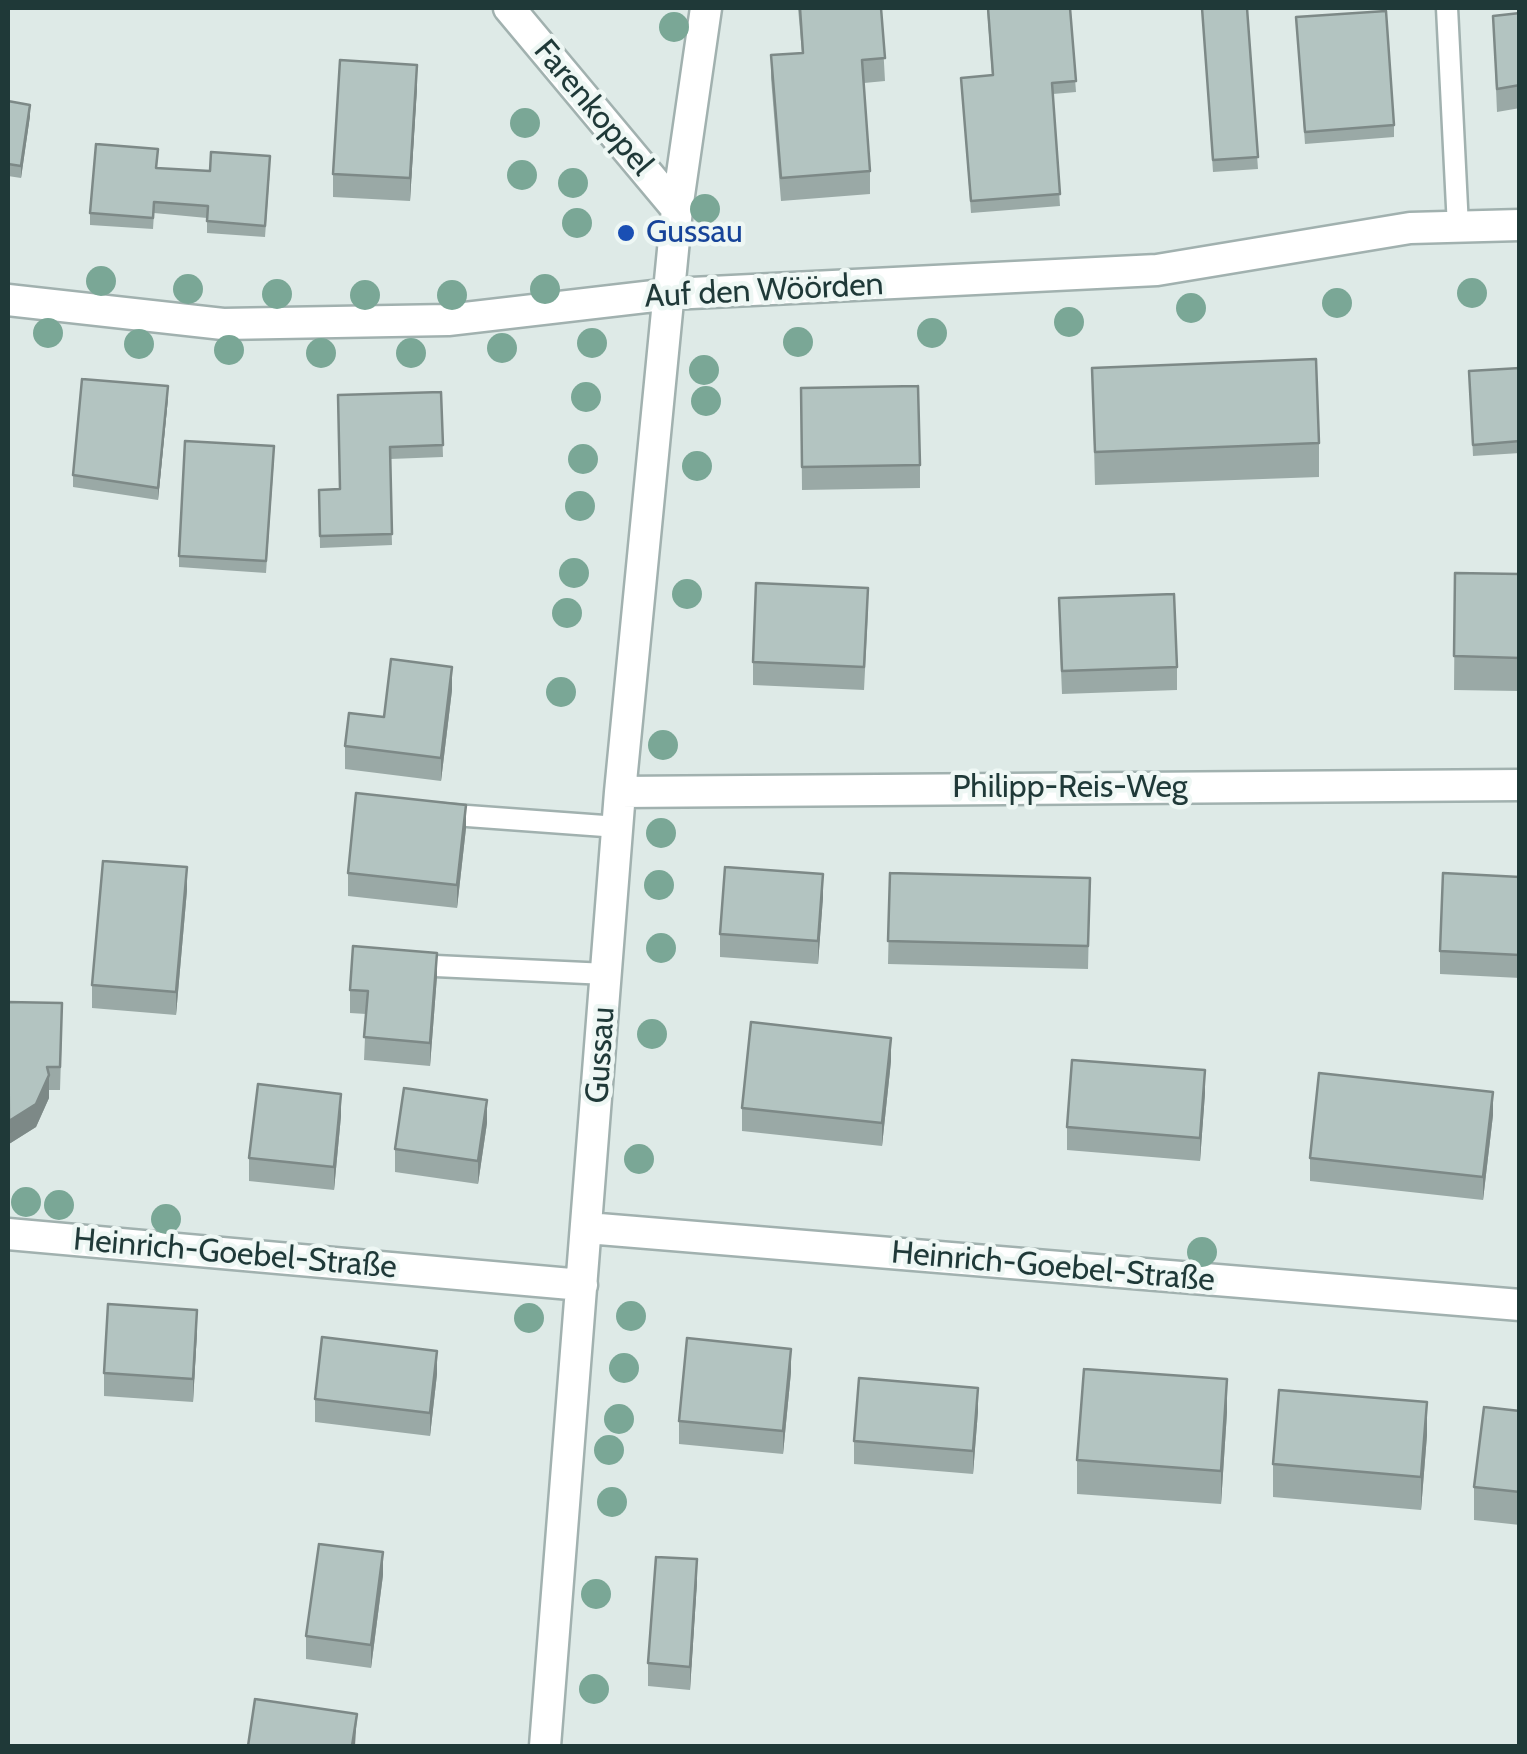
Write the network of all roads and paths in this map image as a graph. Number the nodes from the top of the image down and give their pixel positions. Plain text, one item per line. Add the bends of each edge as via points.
1 (509, 8) edge
2 (706, 8) edge
3 (1447, 8) edge
4 (677, 209) junction
5 (1520, 225) edge
6 (1458, 227) junction
7 (671, 294) junction
8 (8, 300) edge
9 (1520, 785) edge
10 (620, 792) junction
11 (422, 812) edge
12 (618, 827) junction
13 (388, 964) edge
14 (607, 974) junction
15 (587, 1228) junction
16 (8, 1234) edge
17 (582, 1284) junction
18 (1520, 1305) edge
19 (545, 1746) edge

1 - 4 street, Farenkoppel
2 - 4 street, Gussau
3 - 6 lane
4 - 7 street, Gussau
5 - 6 street, Auf den Wöörden
6 - 7 street, Auf den Wöörden via 1410,228 1157,270
7 - 8 street, Auf den Wöörden via 448,320 223,324
7 - 10 street, Gussau
9 - 10 street, Philipp-Reis-Weg
10 - 12 street, Gussau
11 - 12 lane
12 - 14 street, Gussau
13 - 14 lane
14 - 15 street, Gussau
15 - 17 street, Gussau
15 - 18 street, Heinrich-Goebel-Straße
16 - 17 street, Heinrich-Goebel-Straße
17 - 19 street, Gussau

